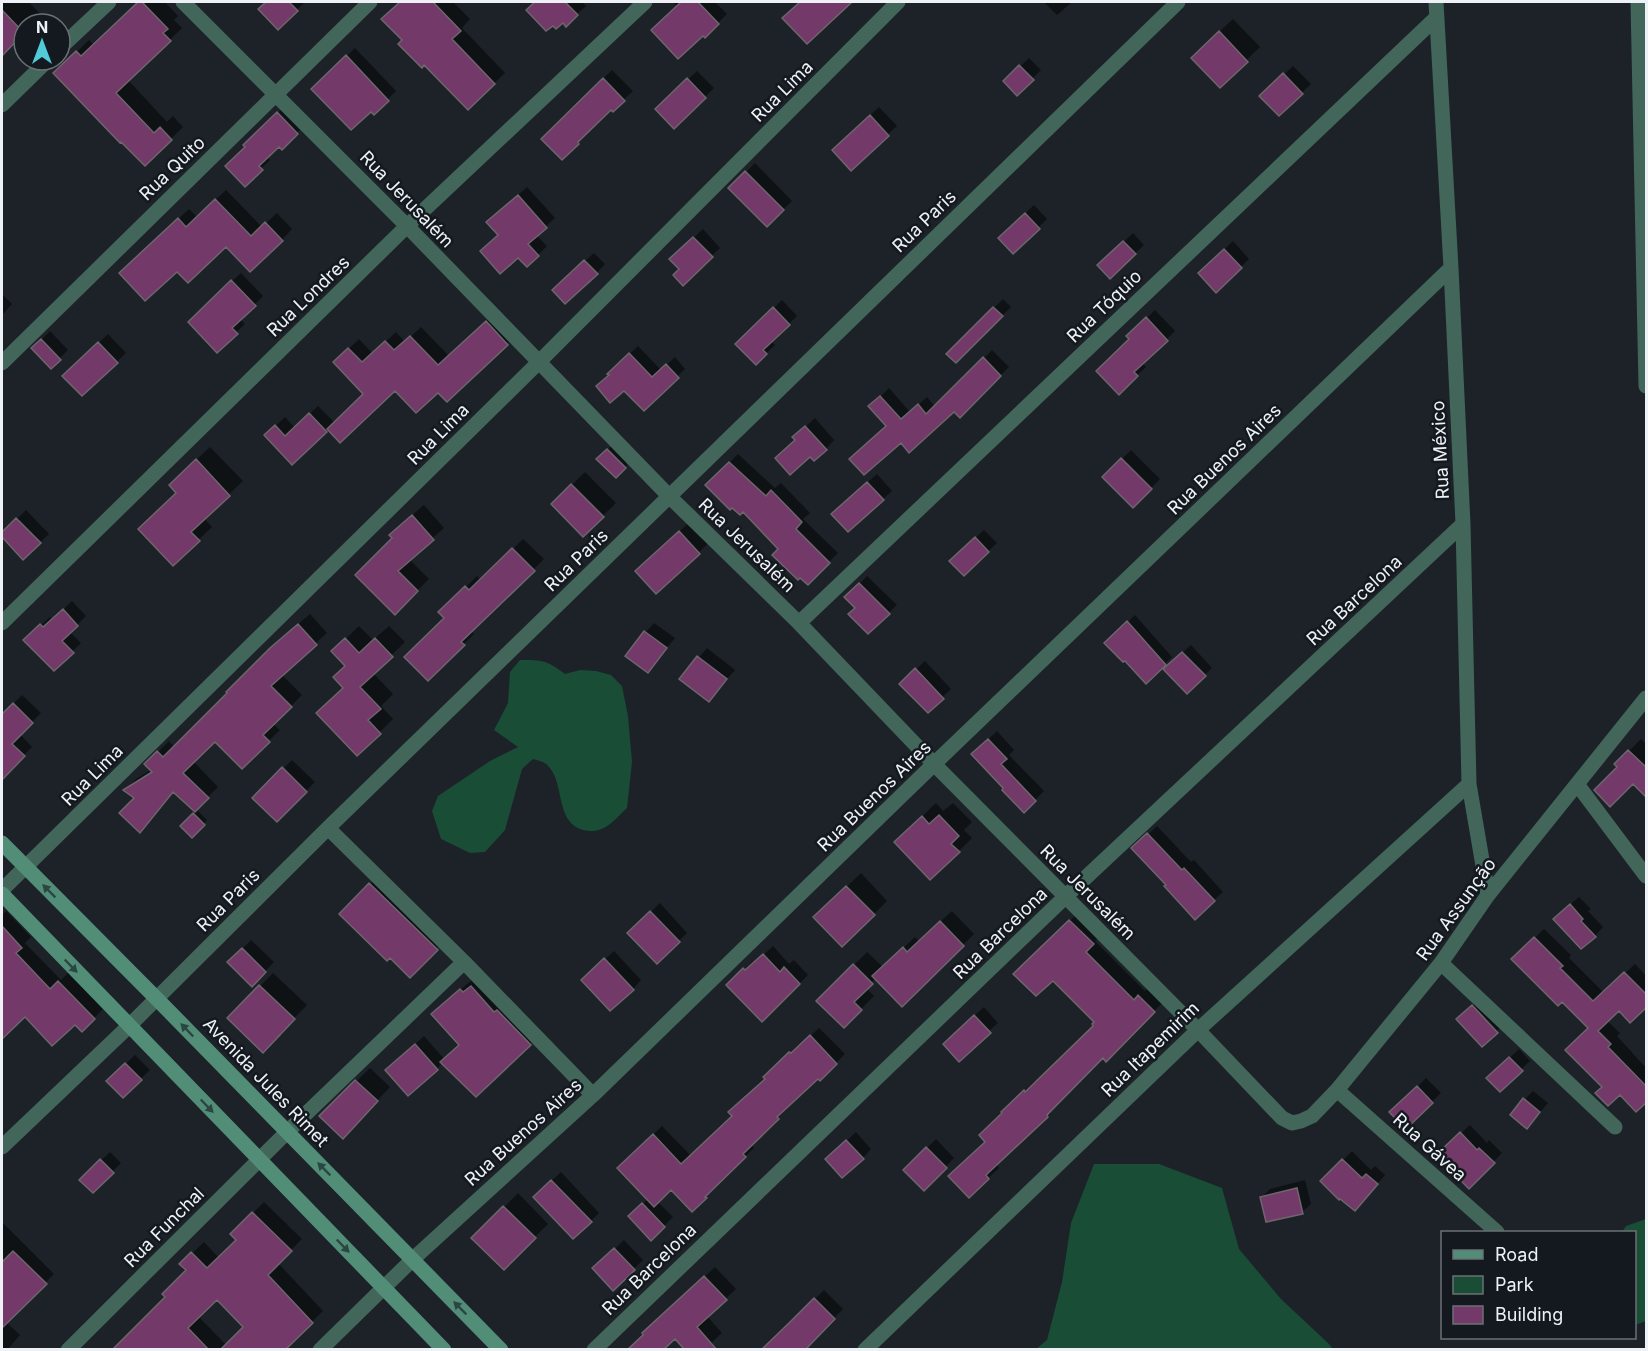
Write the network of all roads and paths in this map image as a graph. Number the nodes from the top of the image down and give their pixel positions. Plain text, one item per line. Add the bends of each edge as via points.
1 (109, 2) edge
2 (183, 2) edge
3 (370, 2) edge
4 (645, 2) edge
5 (898, 2) edge
6 (1178, 2) edge
7 (1638, 2) edge
8 (1437, 9) edge
9 (72, 37) edge
10 (36, 72) edge
11 (276, 94) junction
12 (1644, 102) edge
13 (2, 105) edge
14 (407, 226) junction
15 (1451, 268) junction
16 (539, 362) junction
17 (2, 363) edge
18 (1647, 386) edge
19 (670, 497) junction
20 (1463, 524) junction
21 (2, 623) edge
22 (799, 623) junction
23 (1647, 698) edge
24 (934, 764) junction
25 (1469, 784) junction
26 (1577, 784) junction
27 (328, 828) junction
28 (2, 843) edge
29 (25, 867) junction
30 (1647, 876) edge
31 (2, 892) edge
32 (1488, 895) junction
33 (1065, 897) junction
34 (464, 962) junction
35 (1441, 963) junction
36 (157, 999) junction
37 (129, 1026) junction
38 (1198, 1030) junction
39 (1337, 1090) junction
40 (593, 1095) junction
41 (1282, 1119) joint
42 (1615, 1127) dead end
43 (287, 1132) junction
44 (2, 1147) edge
45 (260, 1160) junction
46 (1495, 1231) edge
47 (413, 1259) junction
48 (384, 1288) junction
49 (68, 1350) edge
50 (320, 1350) edge
51 (444, 1350) edge
52 (501, 1350) edge
53 (594, 1350) edge
54 (865, 1350) edge

1 - 9 street
2 - 11 street, Rua Jerusalém
3 - 11 street, Rua Quito
4 - 14 street, Rua Londres
5 - 16 street, Rua Lima
6 - 19 street, Rua Paris
7 - 12 street
8 - 15 street, Rua México
8 - 22 street, Rua Tóquio
10 - 13 street
11 - 14 street, Rua Jerusalém
11 - 17 street, Rua Quito
12 - 18 street
14 - 16 street, Rua Jerusalém
14 - 21 street, Rua Londres
15 - 20 street, Rua México
15 - 24 street, Rua Buenos Aires
16 - 19 street, Rua Jerusalém
16 - 29 street, Rua Lima
19 - 22 street, Rua Jerusalém
19 - 27 street, Rua Paris
20 - 25 street, Rua México
20 - 33 street, Rua Barcelona
22 - 24 street, Rua Jerusalém
23 - 26 street, Rua Assunção
24 - 33 street, Rua Jerusalém
24 - 40 street, Rua Buenos Aires
25 - 32 street, Rua México
25 - 38 street, Rua Itapemirim
26 - 30 street
26 - 32 street, Rua Assunção
27 - 34 street
27 - 36 street, Rua Paris
28 - 29 main road, Avenida Jules Rimet
29 - 31 street, Rua Lima
36 -> 29 main road, Avenida Jules Rimet
31 -> 37 main road
32 - 35 street, Rua Assunção
33 - 38 street, Rua Jerusalém
33 - 53 street, Rua Barcelona
34 - 40 street
34 - 43 street, Rua Funchal
35 - 39 street, Rua Assunção
35 - 42 street
36 - 37 street, Rua Paris
43 -> 36 main road, Avenida Jules Rimet
37 - 44 street, Rua Paris
37 -> 45 main road
38 - 41 street, Rua Jerusalém
38 - 54 street, Rua Itapemirim
39 - 41 street, Rua Assunção via 1311,1116 1292,1123
39 - 46 street, Rua Gávea
40 - 47 street, Rua Buenos Aires
43 - 45 street, Rua Funchal
47 -> 43 main road, Avenida Jules Rimet
45 -> 48 main road
45 - 49 street, Rua Funchal
47 - 48 street, Rua Buenos Aires
52 -> 47 main road, Avenida Jules Rimet
48 - 50 street, Rua Buenos Aires
48 - 51 main road

